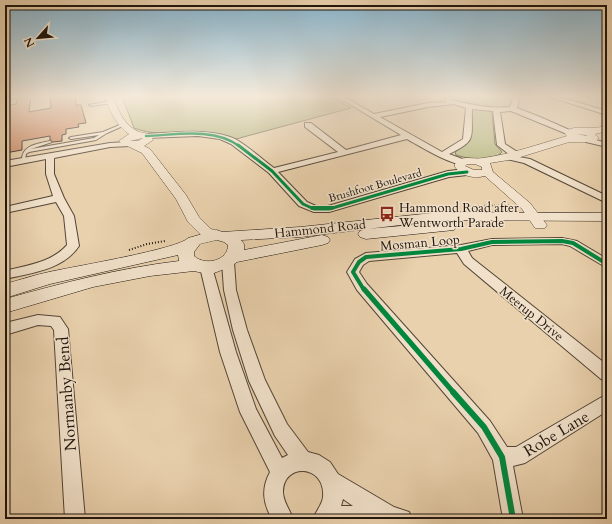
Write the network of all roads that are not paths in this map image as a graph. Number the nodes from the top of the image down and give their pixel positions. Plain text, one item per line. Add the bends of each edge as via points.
1 (121, 120) edge
2 (382, 120) edge
3 (468, 120) edge
4 (498, 120) edge
5 (543, 120) edge
6 (308, 125) dead end
7 (106, 132) junction
8 (585, 134) edge
9 (408, 136) junction
10 (71, 138) dead end
11 (136, 139) junction
12 (50, 142) dead end
13 (418, 142) junction
14 (607, 145) edge
15 (26, 151) junction
16 (345, 153) junction
17 (445, 153) junction
18 (50, 156) junction
19 (519, 156) junction
20 (24, 160) junction
21 (5, 164) edge
22 (474, 167) junction
23 (272, 171) junction
24 (59, 198) junction
25 (607, 200) edge
26 (5, 210) edge
27 (607, 217) edge
28 (193, 219) junction
29 (530, 220) junction
30 (607, 225) edge
31 (220, 235) junction
32 (193, 243) junction
33 (461, 250) junction
34 (231, 260) junction
35 (607, 264) edge
36 (200, 266) junction
37 (5, 275) edge
38 (5, 291) edge
39 (5, 306) edge
40 (5, 329) edge
41 (607, 374) edge
42 (607, 402) edge
43 (502, 457) junction
44 (303, 460) junction
45 (280, 473) junction
46 (331, 481) junction
47 (277, 517) edge
48 (325, 517) edge
49 (395, 518) edge
50 (75, 519) edge
51 (513, 519) edge

1 - 11 street
2 - 9 street
3 - 17 street via 467,140
4 - 19 street via 501,145
5 - 8 street
6 - 16 street
7 - 10 lane
7 - 11 lane
7 - 15 lane via 96,139
8 - 14 street
8 - 19 street
9 - 13 street
9 - 16 street
11 - 18 street, Brushfoot Boulevard
11 - 23 street, Brushfoot Boulevard via 198,134 222,137 241,146
11 - 28 street via 182,198
12 - 15 lane via 37,144
13 - 17 street
13 - 22 street via 433,151
15 - 20 lane
16 - 23 street
17 - 22 street
18 - 20 street, Brushfoot Boulevard
18 - 24 street via 50,174
19 - 22 street
19 - 25 street
20 - 21 street, Brushfoot Boulevard
22 - 23 street, Brushfoot Boulevard via 329,209 314,209 303,204
22 - 29 street via 526,206
24 - 26 street
24 - 37 street via 69,216 73,246 68,254 54,262
27 - 29 main road, Hammond Road
28 - 31 street via 206,232
28 - 32 street
29 - 30 main road, Hammond Road
29 - 31 main road, Hammond Road via 442,216 300,232
29 - 34 main road, Hammond Road via 306,242
31 - 32 main road, Hammond Road
31 - 34 main road via 236,244 238,249
32 - 36 main road via 186,252 186,258
32 - 38 main road, Hammond Road via 166,253 50,278
33 - 35 street, Mosman Loop via 492,242 562,241 573,243
33 - 41 street, Meerup Drive via 468,261
33 - 43 street, Mosman Loop via 366,257 359,262 353,272 362,287 484,426
34 - 36 main road, Hammond Road via 219,266
34 - 44 street via 230,290 257,381 281,430
36 - 39 main road, Hammond Road via 150,270 93,281
36 - 45 street via 218,311 228,352 249,412
40 - 50 street, Normanby Bend via 38,320 55,321 62,329
42 - 43 street, Robe Lane via 518,456
43 - 51 street
44 - 45 street via 286,466
44 - 46 street via 320,466
45 - 47 street via 273,492
46 - 48 street via 334,489 333,498 331,508
46 - 49 street
48 - 49 street

